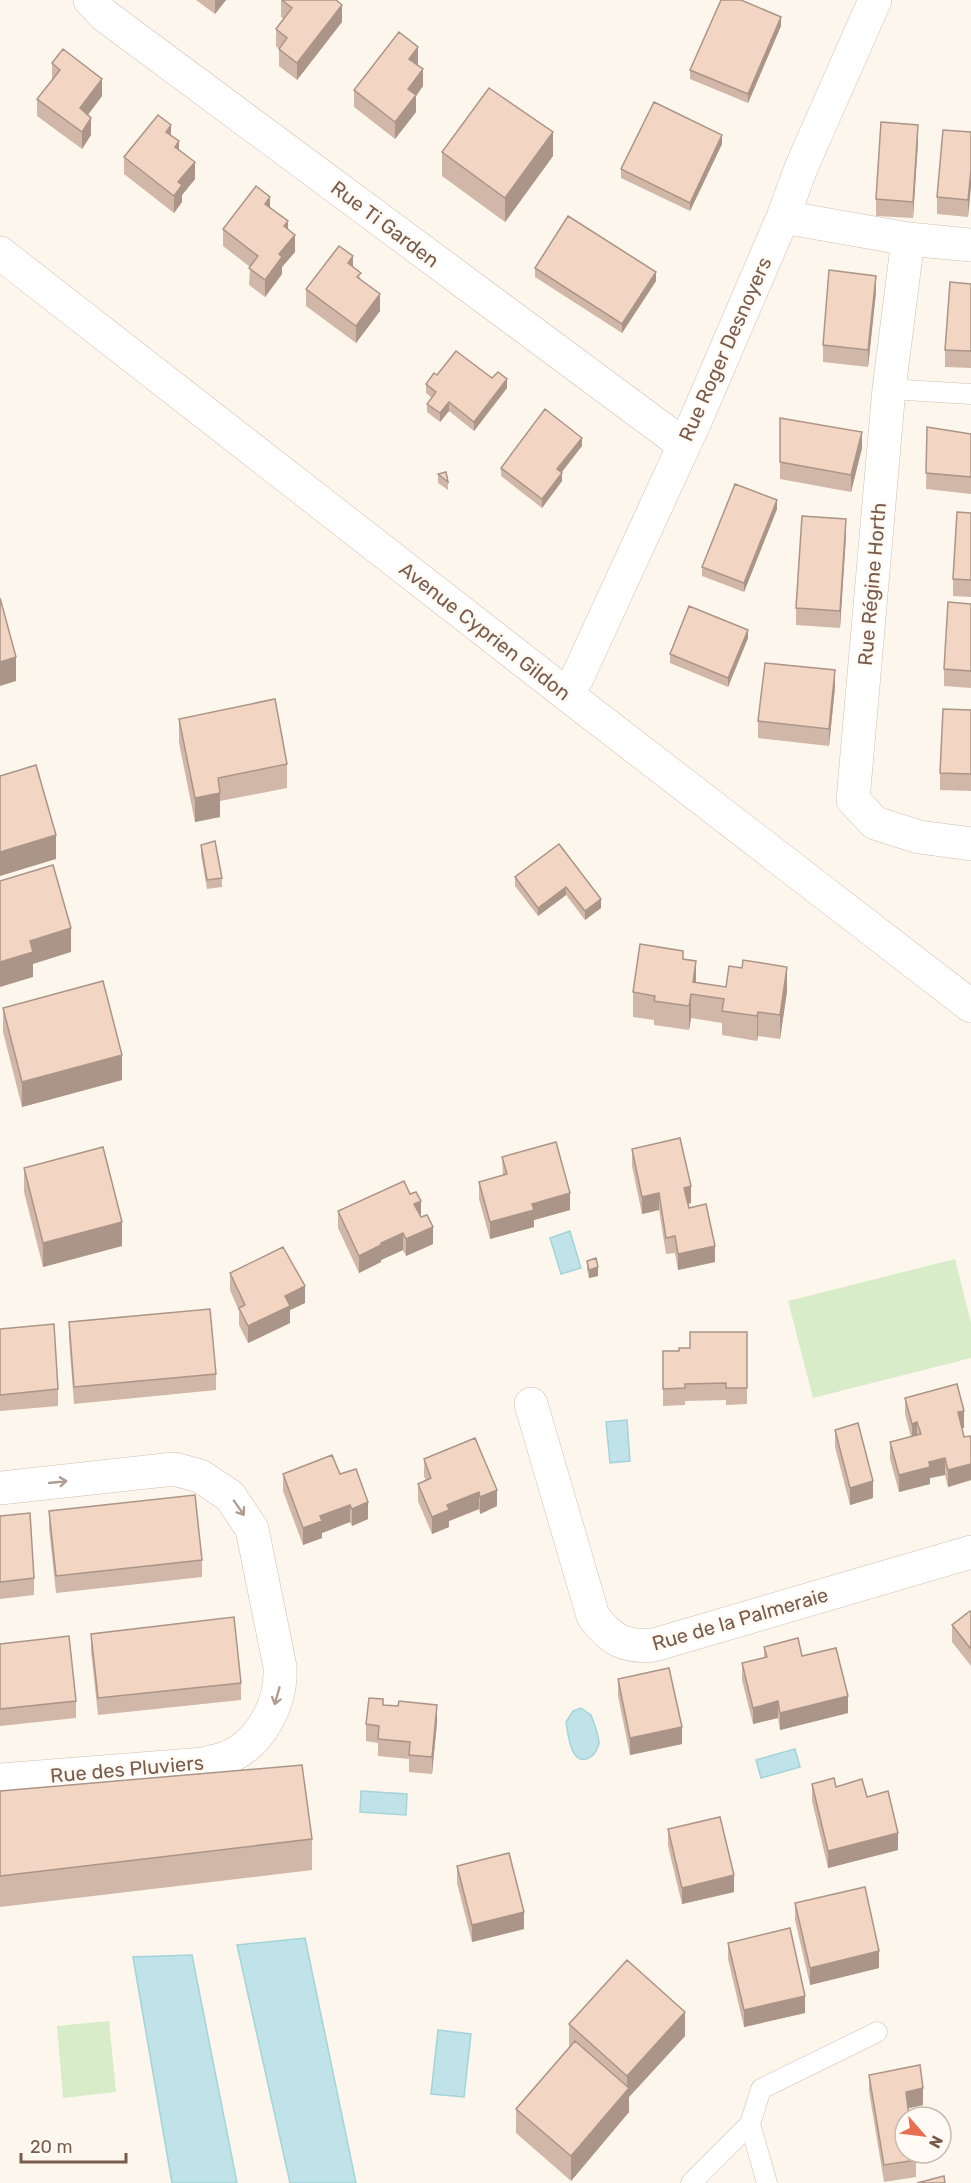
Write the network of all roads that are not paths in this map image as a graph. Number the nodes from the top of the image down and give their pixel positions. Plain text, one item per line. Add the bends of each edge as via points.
1 (90, 0) edge
2 (875, 0) edge
3 (783, 217) junction
4 (908, 238) junction
5 (971, 245) edge
6 (0, 254) edge
7 (889, 389) junction
8 (971, 394) edge
9 (684, 445) junction
10 (565, 693) junction
11 (971, 844) edge
12 (971, 1006) edge
13 (531, 1404) dead end
14 (0, 1488) edge
15 (971, 1552) edge
16 (0, 1780) edge
17 (878, 2032) dead end
18 (750, 2124) junction
19 (691, 2183) edge
20 (767, 2183) edge

1 - 9 street, Rue Ti Garden via 104,15
2 - 3 street, Rue Roger Desnoyers
3 - 4 street
3 - 9 street, Rue Roger Desnoyers
4 - 5 street
4 - 7 street, Rue Régine Horth
6 - 10 street, Avenue Cyprien Gildon
7 - 8 lane
7 - 11 street, Rue Régine Horth via 853,800 874,823 919,837
9 - 10 street, Rue Roger Desnoyers via 577,678
10 - 12 street, Avenue Cyprien Gildon
13 - 15 street, Rue de la Palmeraie via 593,1616 606,1633 629,1645 654,1645
14 -> 16 street, Rue des Pluviers via 174,1469 213,1483 230,1496 252,1529 281,1681 269,1718 240,1750 227,1757 204,1764
17 - 18 lane via 761,2089
18 - 19 lane
18 - 20 lane

